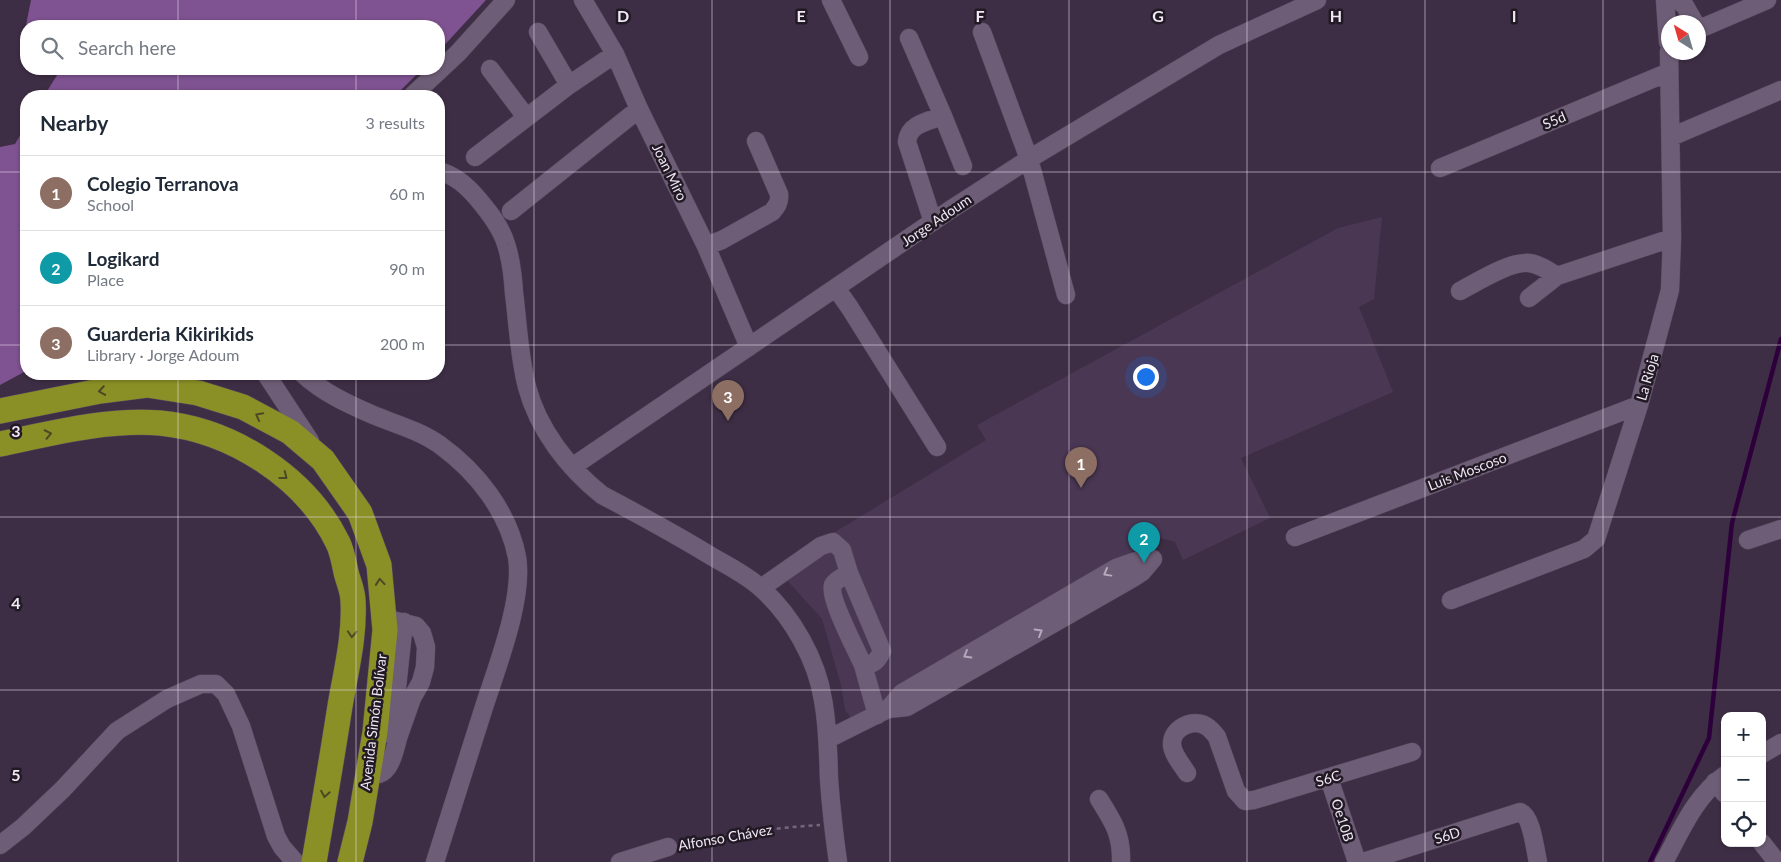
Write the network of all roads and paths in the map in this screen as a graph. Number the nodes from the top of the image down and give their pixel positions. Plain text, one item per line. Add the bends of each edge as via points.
1 (506, 0) edge
2 (583, 0) edge
3 (831, 0) edge
4 (1318, 0) edge
5 (1664, 0) edge
6 (1678, 0) edge
7 (1767, 0) edge
8 (1665, 15) edge
9 (1690, 15) edge
10 (1706, 26) edge
11 (538, 32) dead end
12 (982, 32) dead end
13 (909, 38) dead end
14 (614, 54) junction
15 (859, 57) dead end
16 (1669, 60) edge
17 (445, 65) edge
18 (490, 69) dead end
19 (1669, 72) junction
20 (434, 75) edge
21 (569, 85) junction
22 (418, 90) edge
23 (1781, 90) edge
24 (639, 109) junction
25 (944, 116) junction
26 (526, 117) junction
27 (1671, 137) junction
28 (756, 141) dead end
29 (475, 157) dead end
30 (1029, 160) junction
31 (963, 166) dead end
32 (1440, 168) dead end
33 (445, 172) edge
34 (510, 211) dead end
35 (933, 222) junction
36 (1672, 238) junction
37 (706, 246) junction
38 (1557, 276) junction
39 (836, 288) junction
40 (1460, 291) dead end
41 (1066, 295) dead end
42 (1529, 298) dead end
43 (749, 347) junction
44 (150, 380) edge
45 (158, 380) edge
46 (270, 380) edge
47 (309, 380) edge
48 (1639, 405) junction
49 (0, 411) edge
50 (0, 444) edge
51 (937, 447) dead end
52 (323, 460) junction
53 (572, 467) junction
54 (1781, 529) edge
55 (1294, 537) dead end
56 (1748, 540) dead end
57 (849, 574) junction
58 (761, 588) junction
59 (1452, 600) dead end
60 (394, 620) junction
61 (1009, 640) junction
62 (863, 665) junction
63 (882, 712) junction
64 (389, 734) junction
65 (828, 739) junction
66 (1781, 744) edge
67 (1412, 752) dead end
68 (1766, 752) edge
69 (1187, 773) dead end
70 (1325, 779) junction
71 (1721, 784) edge
72 (1099, 800) dead end
73 (360, 822) junction
74 (833, 824) junction
75 (0, 845) edge
76 (1765, 847) edge
77 (668, 848) joint
78 (295, 862) edge
79 (314, 862) edge
80 (350, 862) edge
81 (360, 862) edge
82 (435, 862) edge
83 (620, 862) edge
84 (838, 862) edge
85 (1121, 862) edge
86 (1350, 862) edge
87 (1357, 862) edge
88 (1363, 862) edge
89 (1538, 862) edge
90 (1664, 862) edge
91 (1776, 862) edge

1 - 17 street
2 - 14 street, Joan Miro
3 - 15 street
4 - 30 street, Jorge Adoum via 1219,45
5 - 8 street
6 - 9 street
7 - 10 street
11 - 21 street
12 - 30 street
13 - 25 street
14 - 21 street
14 - 24 street, Joan Miro
16 - 19 street, La Rioja
18 - 26 street
19 - 27 street, La Rioja
19 - 32 street, S5d
20 - 22 street
21 - 26 street
23 - 27 street
24 - 34 street
24 - 37 street, Joan Miro
25 - 31 street
25 - 35 street via 916,126 907,136
26 - 29 street
27 - 36 street, La Rioja
28 - 37 street via 780,200 772,212
30 - 35 street, Jorge Adoum
30 - 41 street
33 - 53 street via 468,188 494,221 506,243 527,388 544,428
35 - 39 street, Jorge Adoum
36 - 38 street
36 - 48 street, La Rioja via 1670,290
37 - 43 street, Joan Miro
38 - 40 street via 1528,262 1506,268
38 - 42 street
39 - 43 street, Jorge Adoum
39 - 51 street
43 - 53 street, Jorge Adoum
44 -> 49 highway, Avenida Simón Bolívar
52 -> 45 highway, Avenida Simón Bolívar via 290,432 243,407
46 - 52 street
47 - 82 street via 371,414 417,431 457,458 490,494 503,518 517,558 517,584 508,632
48 - 55 street, Luis Moscoso
48 - 59 street, La Rioja via 1596,539 1584,549
50 -> 79 highway via 120,422 161,423 197,429 232,443 265,462 298,487 320,512 339,544 353,600 352,640
60 -> 52 highway, Avenida Simón Bolívar via 360,513
53 - 58 street via 602,494
54 - 56 street
57 - 58 street via 842,550 828,542
57 - 62 street via 833,585 833,599
57 - 62 street via 882,651 874,662
58 - 65 street via 798,632 813,664 823,698
60 - 64 highway, Avenida Simón Bolívar via 385,630
60 - 64 street via 416,626 426,647 425,667
61 -> 61 street via 1133,578 1153,559 1116,568
61 - 63 street via 907,706
62 - 63 street
63 - 65 street
64 - 73 highway, Avenida Simón Bolívar via 367,776
65 - 74 street
66 - 68 street
67 - 70 street, S6C
69 - 70 street, S6C via 1173,749 1173,738 1180,728 1200,723 1217,737 1236,791 1245,801
70 - 86 street, Oe10B
70 - 87 street, Oe10B
71 - 90 street via 1708,788 1692,810
72 - 85 street via 1118,830
73 - 80 highway, Avenida Simón Bolívar
73 - 81 highway
74 - 77 path, Alfonso Chávez via 762,830
74 - 84 street
75 - 78 street via 43,808 117,731 167,699 202,684 216,684 226,694 241,726 276,836
76 - 91 street
77 - 83 street, Alfonso Chávez
88 - 89 street, S6D via 1515,813 1523,813 1528,819

